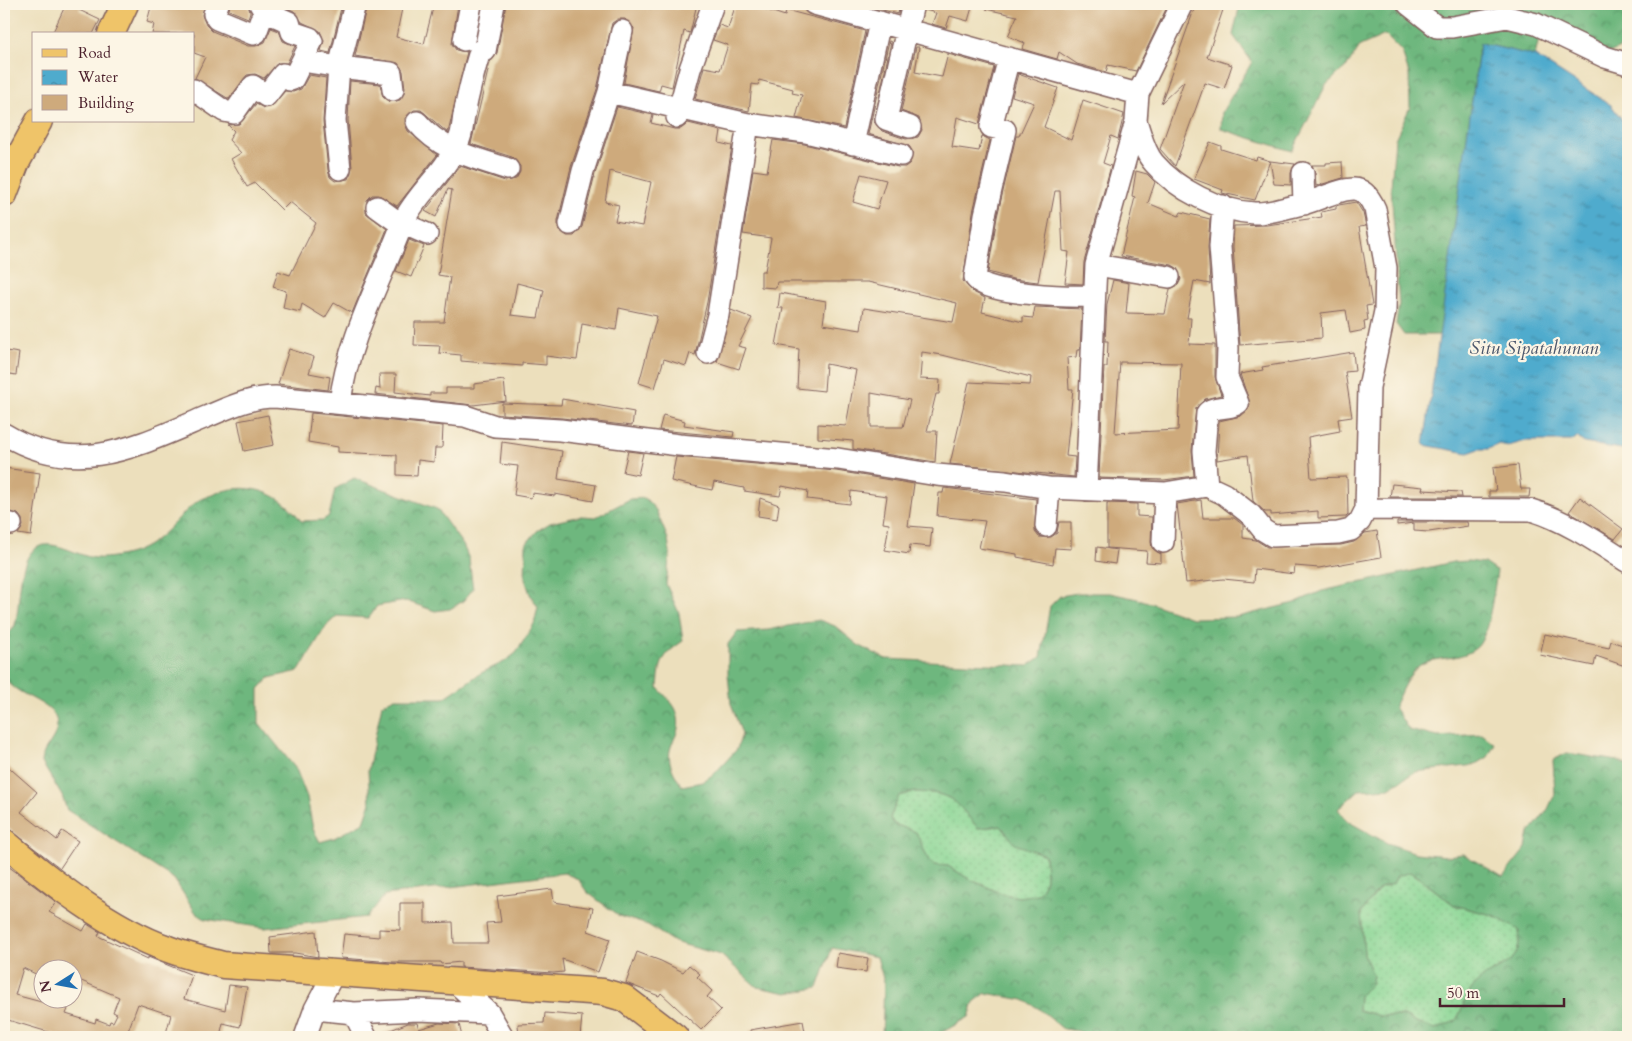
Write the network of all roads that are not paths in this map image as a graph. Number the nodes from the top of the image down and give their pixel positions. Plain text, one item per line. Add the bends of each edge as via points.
1 (125, 4) edge
2 (218, 4) edge
3 (355, 4) edge
4 (471, 4) edge
5 (494, 4) edge
6 (713, 4) edge
7 (814, 4) edge
8 (913, 4) edge
9 (1182, 4) edge
10 (1408, 4) edge
11 (262, 7) edge
12 (880, 22) junction
13 (907, 29) junction
14 (112, 32) edge
15 (622, 32) dead end
16 (464, 40) dead end
17 (1009, 58) junction
18 (302, 61) junction
19 (1628, 64) edge
20 (339, 67) junction
21 (396, 78) dead end
22 (195, 91) edge
23 (609, 92) junction
24 (1138, 94) junction
25 (679, 112) junction
26 (1136, 121) junction
27 (38, 122) edge
28 (417, 122) dead end
29 (748, 124) junction
30 (910, 127) dead end
31 (853, 144) junction
32 (455, 150) junction
33 (901, 155) dead end
34 (340, 169) dead end
35 (508, 169) dead end
36 (1303, 173) dead end
37 (4, 194) edge
38 (1304, 204) junction
39 (1223, 206) junction
40 (378, 208) dead end
41 (403, 222) junction
42 (570, 224) dead end
43 (427, 234) dead end
44 (1096, 265) junction
45 (1169, 277) dead end
46 (1093, 296) junction
47 (708, 353) dead end
48 (340, 403) junction
49 (4, 434) edge
50 (1207, 486) junction
51 (1049, 488) junction
52 (1086, 490) junction
53 (1165, 493) junction
54 (1366, 509) junction
55 (1046, 526) dead end
56 (1163, 542) dead end
57 (1628, 562) edge
58 (4, 842) edge
59 (334, 973) junction
60 (456, 982) junction
61 (315, 1009) junction
62 (354, 1013) junction
63 (489, 1013) junction
64 (305, 1037) edge
65 (366, 1037) edge
66 (503, 1037) edge
67 (675, 1037) edge

1 - 14 main road
2 - 11 street via 214,14 217,19 253,34 256,33
3 - 20 street
4 - 16 street
5 - 32 street via 485,51 480,51 464,115 463,132
6 - 25 street
7 - 12 street
8 - 13 street
9 - 24 street
10 - 19 street via 1437,27 1506,17 1536,24 1605,57
11 - 18 street via 289,22 292,32 312,40
12 - 13 street
12 - 31 street
13 - 17 street
13 - 30 street via 886,119
15 - 23 street
17 - 24 street
17 - 46 street via 991,127 1005,130 985,215 975,277 983,285 1001,289 1065,298
18 - 20 street
18 - 22 street via 292,79 283,74 268,95 253,86 234,113 224,111
20 - 21 street
20 - 34 street via 334,120
23 - 25 street
23 - 42 street via 583,171
24 - 26 street
25 - 29 street
26 - 39 street via 1153,162 1174,181 1201,198
26 - 44 street
27 - 37 main road via 16,163
28 - 32 street via 431,137
29 - 31 street via 806,132
29 - 47 street via 719,306
31 - 33 street
32 - 35 street
32 - 41 street via 409,208
36 - 38 street
38 - 39 street via 1255,214
38 - 54 street via 1355,189 1364,192 1375,209 1386,268 1385,311 1368,387
39 - 50 street via 1220,247 1228,348 1227,376 1238,403 1207,413 1204,451
40 - 41 street
41 - 43 street
41 - 48 street via 361,319 343,376
44 - 45 street
44 - 46 street
46 - 52 street
48 - 49 street via 274,396 253,399 150,440 87,457 57,456 28,447
48 - 51 street via 465,416 495,426 838,459
50 - 53 street
50 - 54 street via 1231,499 1274,536 1351,530
51 - 52 street
51 - 55 street
52 - 53 street
53 - 56 street
54 - 57 street via 1531,510 1549,515
58 - 59 main road via 44,876 134,934 168,949 223,965
59 - 60 main road
59 - 61 street
60 - 63 street
60 - 67 main road via 603,992 624,998
61 - 62 street
61 - 64 street
62 - 63 street via 418,1010
62 - 65 street
63 - 66 street

